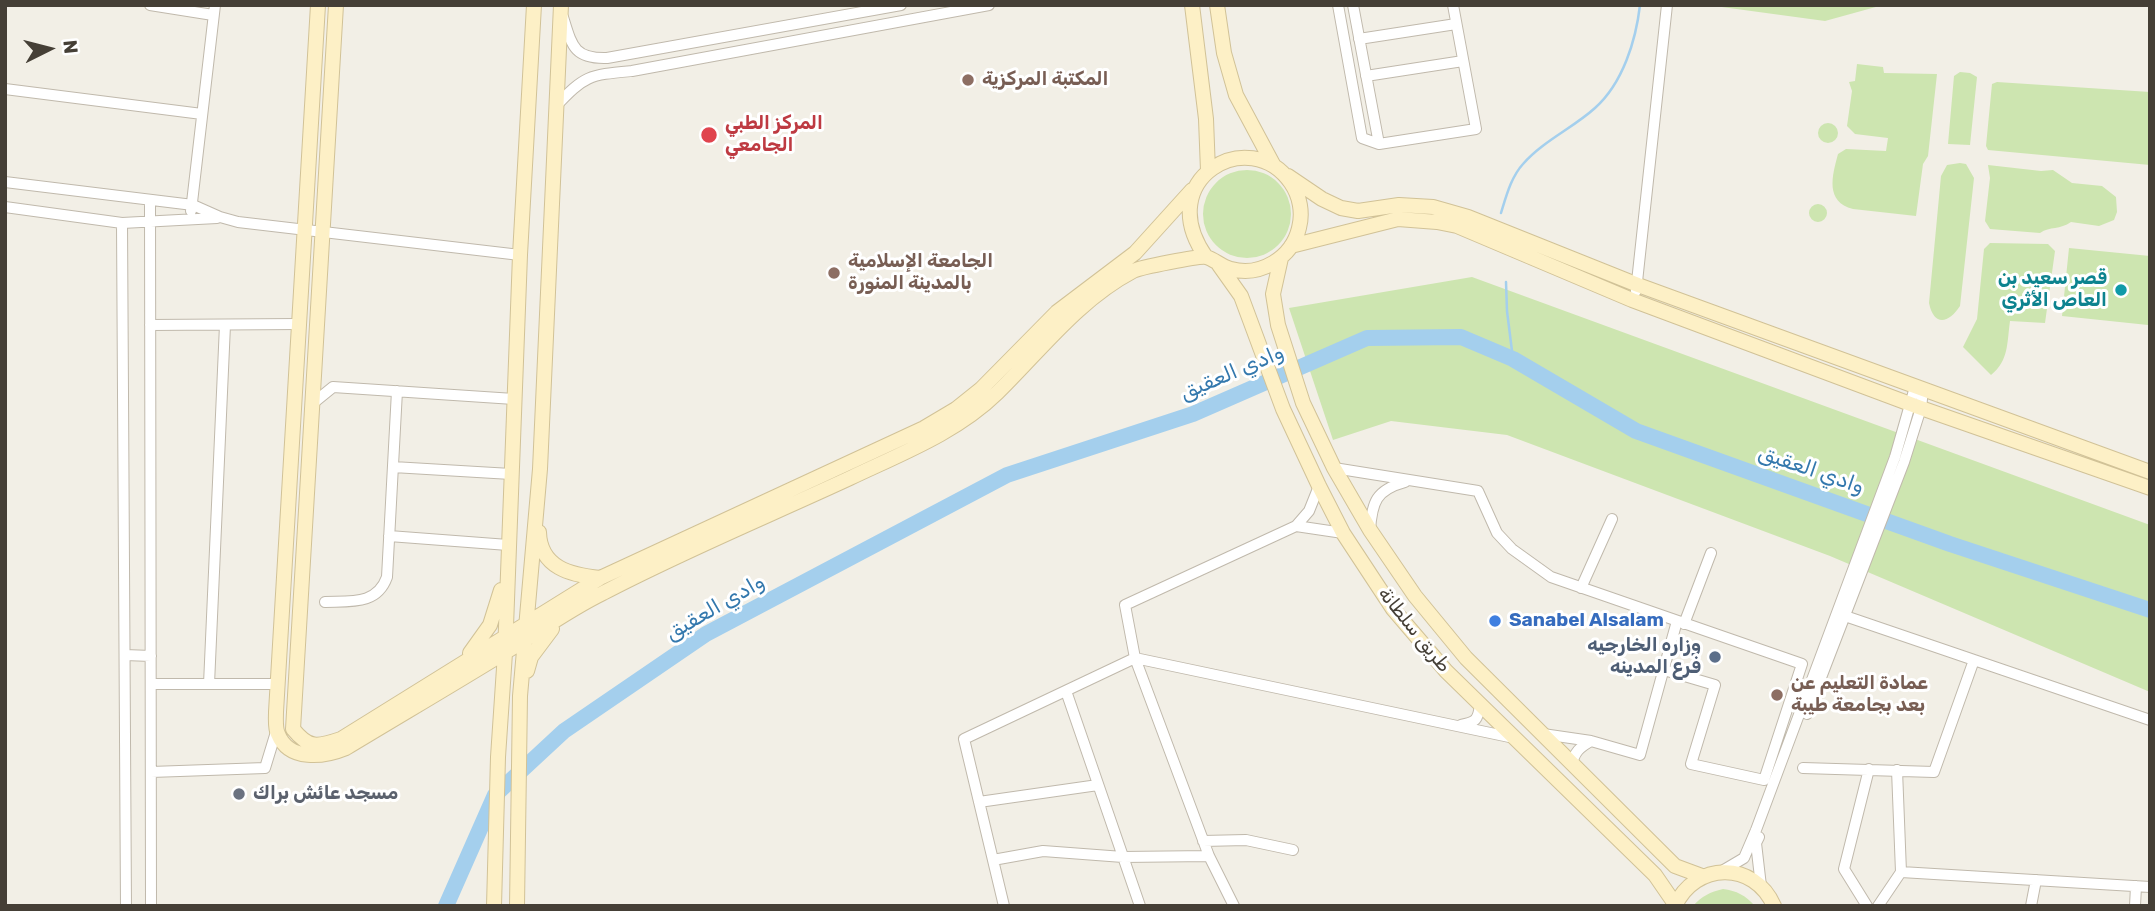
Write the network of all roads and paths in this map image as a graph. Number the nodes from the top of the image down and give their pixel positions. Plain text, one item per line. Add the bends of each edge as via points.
1 (150, 5) edge
2 (318, 5) edge
3 (336, 5) edge
4 (534, 5) edge
5 (901, 5) edge
6 (989, 5) edge
7 (1192, 5) edge
8 (1217, 5) edge
9 (1338, 5) edge
10 (1353, 5) edge
11 (1453, 5) edge
12 (1667, 5) edge
13 (561, 8) edge
14 (214, 10) edge
15 (1457, 24) junction
16 (1359, 39) junction
17 (631, 54) junction
18 (1464, 61) junction
19 (632, 71) junction
20 (1366, 76) junction
21 (5, 89) edge
22 (555, 107) junction
23 (202, 114) junction
24 (1378, 144) junction
25 (1277, 168) junction
26 (1208, 171) junction
27 (5, 182) edge
28 (1198, 184) junction
29 (150, 201) junction
30 (193, 205) junction
31 (5, 206) edge
32 (220, 218) junction
33 (149, 220) junction
34 (190, 220) junction
35 (122, 223) junction
36 (305, 229) junction
37 (322, 233) junction
38 (1292, 246) junction
39 (520, 255) junction
40 (1206, 257) junction
41 (1281, 258) junction
42 (1219, 265) junction
43 (1638, 285) junction
44 (1632, 300) junction
45 (299, 324) junction
46 (150, 325) junction
47 (225, 325) junction
48 (1919, 388) junction
49 (397, 391) junction
50 (514, 398) junction
51 (312, 404) junction
52 (1916, 405) junction
53 (393, 467) junction
54 (1334, 468) junction
55 (540, 470) junction
56 (2150, 472) edge
57 (511, 474) junction
58 (1410, 480) junction
59 (1319, 486) junction
60 (2150, 488) edge
61 (1612, 519) dead end
62 (1296, 526) junction
63 (1370, 530) junction
64 (1343, 533) junction
65 (389, 536) junction
66 (508, 545) junction
67 (1711, 553) dead end
68 (507, 569) junction
69 (600, 578) junction
70 (1852, 585) junction
71 (1581, 588) junction
72 (325, 602) dead end
73 (580, 605) junction
74 (1845, 616) junction
75 (526, 622) junction
76 (1681, 622) junction
77 (506, 635) junction
78 (525, 640) junction
79 (505, 653) junction
80 (125, 655) junction
81 (151, 656) junction
82 (1135, 658) junction
83 (1973, 660) junction
84 (1664, 670) junction
85 (454, 677) junction
86 (151, 684) junction
87 (209, 684) junction
88 (278, 684) junction
89 (1066, 691) junction
90 (520, 696) junction
91 (1480, 705) junction
92 (500, 706) junction
93 (2150, 720) edge
94 (1457, 726) junction
95 (276, 732) junction
96 (1542, 734) junction
97 (1514, 738) junction
98 (1591, 741) junction
99 (1572, 765) junction
100 (1803, 768) dead end
101 (1869, 769) junction
102 (1897, 770) junction
103 (151, 772) junction
104 (1098, 785) junction
105 (979, 802) junction
106 (1203, 841) junction
107 (1293, 850) dead end
108 (1209, 856) junction
109 (1123, 857) junction
110 (993, 860) junction
111 (1722, 871) junction
112 (1901, 872) junction
113 (1702, 876) junction
114 (2036, 880) junction
115 (1761, 886) junction
116 (2136, 886) junction
117 (2150, 887) edge
118 (1675, 905) edge
119 (126, 906) edge
120 (150, 906) edge
121 (494, 906) edge
122 (517, 906) edge
123 (1004, 906) edge
124 (1140, 906) edge
125 (1234, 906) edge
126 (1774, 906) edge
127 (1867, 906) edge
128 (1878, 906) edge
129 (2031, 906) edge
130 (2135, 906) edge

1 - 14 street
2 - 36 main road
3 - 37 main road
4 - 39 main road
5 - 17 street
6 - 19 street
7 - 26 main road
8 - 25 main road via 1236,95
9 - 24 street via 1362,138
10 - 16 street
11 - 15 street
12 - 43 street
13 - 17 street via 577,52 590,59
13 - 22 main road
14 - 23 street
15 - 16 street
15 - 18 street
16 - 20 street
17 - 19 street
18 - 20 street
18 - 24 street via 1476,129
19 - 22 street via 586,79
20 - 24 street
21 - 23 street
22 - 55 main road
23 - 30 street
25 - 26 main road via 1249,158 1232,159
25 - 38 main road via 1299,198 1301,215
25 - 43 main road via 1340,208 1433,207
26 - 28 main road
27 - 29 street
28 - 40 main road via 1188,208 1189,225
28 - 69 main road via 1135,253 1072,299 956,409
29 - 30 street
29 - 33 street
30 - 32 street
30 - 34 street
31 - 35 street
32 - 34 street
32 - 36 street
33 - 34 street
33 - 35 street
33 - 46 street
35 - 80 street
36 - 37 street
36 - 45 main road
37 - 39 street
37 - 51 main road
38 - 41 main road
38 - 44 main road via 1398,219 1437,222 1457,226
39 - 50 main road
40 - 42 main road
40 - 73 main road via 1134,270 1069,319 990,400 930,440
41 - 42 main road via 1251,271
41 - 54 main road, طريق سلطانة via 1273,294 1278,325 1299,390
42 - 59 main road, طريق سلطانة via 1241,296 1283,409
43 - 44 street
43 - 48 main road
44 - 52 main road
45 - 47 street
45 - 88 main road
46 - 47 street
46 - 81 street
47 - 87 street
48 - 52 street
48 - 56 main road
49 - 50 street
49 - 51 street via 333,387
49 - 53 street
50 - 57 main road
51 - 85 main road via 293,729 303,742 320,746 341,740
52 - 60 main road
52 - 70 street
53 - 57 street
53 - 65 street
54 - 58 street
54 - 63 main road, طريق سلطانة
55 - 69 main road via 539,537 543,550 556,567
55 - 75 main road
57 - 66 main road
58 - 63 street via 1383,491 1376,499
58 - 71 street via 1478,491 1497,533 1512,549 1552,577
59 - 62 street via 1309,511
59 - 64 main road, طريق سلطانة
61 - 71 street
62 - 64 street
62 - 82 street via 1125,605
63 - 96 main road, طريق سلطانة via 1415,596 1466,658
64 - 91 main road, طريق سلطانة via 1393,609
65 - 66 street
65 - 72 street via 387,577 376,595 366,600
66 - 68 main road
67 - 76 street
68 - 77 main road
68 - 85 main road via 485,635
69 - 75 main road
70 - 74 street
70 - 111 street via 1744,858
71 - 76 street
73 - 78 main road
73 - 90 main road via 540,643
74 - 83 street
74 - 115 street via 1756,843
75 - 77 main road
75 - 78 main road
76 - 84 street
76 - 84 street via 1802,664 1764,780 1691,764 1715,685
77 - 79 main road
77 - 85 main road
78 - 79 main road
78 - 90 main road
79 - 85 main road
79 - 92 main road
80 - 81 street
80 - 119 street
81 - 86 street
82 - 89 street
82 - 94 street
82 - 106 street
83 - 93 street
83 - 102 street via 1934,772
84 - 98 street via 1640,755
85 - 92 main road via 485,676 494,684
85 - 95 main road via 332,754 286,748
86 - 87 street
86 - 103 street
87 - 88 street
88 - 95 main road
89 - 104 street
89 - 105 street via 964,739
90 - 122 main road
91 - 94 street via 1474,722
91 - 97 main road, طريق سلطانة
92 - 121 main road
94 - 97 street
95 - 103 street via 265,768
96 - 98 street
96 - 99 main road, طريق سلطانة
97 - 118 main road, طريق سلطانة via 1655,874
98 - 99 street via 1573,756
99 - 113 main road, طريق سلطانة via 1675,866
100 - 101 street
101 - 102 street
101 - 127 street via 1844,869
102 - 112 street
103 - 120 street
104 - 105 street
104 - 109 street
105 - 110 street
106 - 107 street via 1246,840
106 - 108 street
108 - 109 street
108 - 125 street
109 - 110 street via 1043,851
109 - 124 street
110 - 123 street
111 - 113 main road
111 - 115 main road via 1743,875
112 - 114 street
112 - 128 street
113 - 118 main road via 1686,887
114 - 116 street
114 - 129 street
115 - 126 main road
116 - 117 street
116 - 130 street

